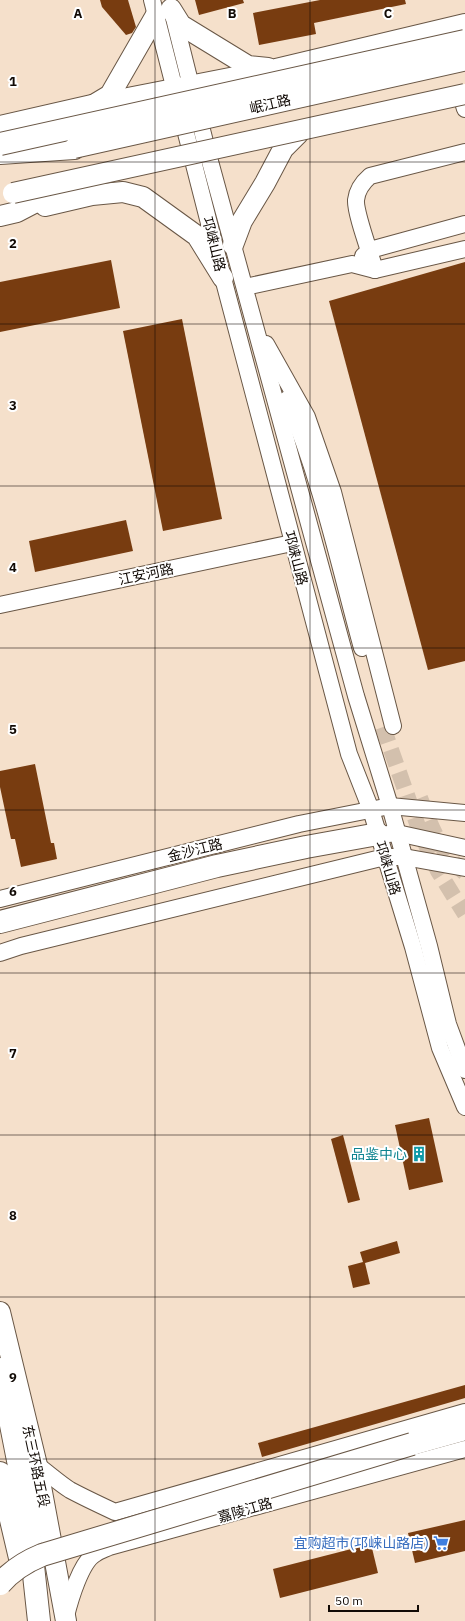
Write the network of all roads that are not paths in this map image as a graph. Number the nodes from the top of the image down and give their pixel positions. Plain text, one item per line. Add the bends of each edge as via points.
1 (162, 6) edge
2 (465, 24) edge
3 (465, 41) edge
4 (465, 61) edge
5 (276, 69) junction
6 (183, 88) junction
7 (464, 100) edge
8 (92, 106) junction
9 (0, 126) edge
10 (298, 134) junction
11 (0, 144) edge
12 (74, 148) joint
13 (465, 152) edge
14 (0, 153) edge
15 (201, 156) junction
16 (6, 194) edge
17 (9, 214) edge
18 (465, 224) edge
19 (233, 245) junction
20 (465, 249) edge
21 (370, 250) junction
22 (352, 264) junction
23 (376, 270) junction
24 (223, 278) junction
25 (245, 287) junction
26 (254, 322) junction
27 (292, 543) junction
28 (0, 605) edge
29 (388, 727) tunnel mouth
30 (390, 806) junction
31 (371, 810) junction
32 (465, 813) edge
33 (388, 834) junction
34 (465, 848) edge
35 (385, 857) junction
36 (404, 857) junction
37 (465, 868) edge
38 (0, 899) edge
39 (2, 923) edge
40 (0, 953) edge
41 (465, 1070) edge
42 (465, 1107) edge
43 (0, 1312) edge
44 (2, 1379) edge
45 (465, 1412) edge
46 (465, 1429) edge
47 (465, 1449) edge
48 (37, 1465) junction
49 (0, 1473) edge
50 (0, 1584) edge
51 (66, 1619) edge
52 (36, 1621) edge
53 (39, 1621) edge

1 - 5 main road via 181,25 248,66
1 - 6 street, 邛崃山路
1 - 8 main road via 110,95
2 - 5 main road
3 - 11 highway, bridge
4 - 12 main road, 岷江路, bridge
5 - 6 main road
6 - 8 main road
6 - 15 street, 邛崃山路
7 - 10 main road
7 - 16 main road, bridge
8 - 9 main road
10 - 15 main road
10 - 19 main road via 283,149 242,221
12 - 14 highway
13 - 21 street via 370,176 363,182 356,200 357,211
15 - 17 main road via 65,187
15 - 19 street, 邛崃山路
15 - 24 street, 邛崃山路
17 - 24 main road via 92,195 123,192 143,197 197,236
18 - 21 street
19 - 25 street, 邛崃山路
20 - 23 street
21 - 22 street
21 - 23 street
22 - 23 street
22 - 25 street
24 - 27 street, 邛崃山路
25 - 26 street, 邛崃山路
26 - 29 street via 307,417 333,492
26 - 30 street, 邛崃山路 via 356,696
27 - 28 street, 江安河路
27 - 31 street, 邛崃山路 via 349,754
30 - 31 street, 金沙江路
30 - 32 street, 金沙江路
30 - 33 street, 邛崃山路
31 - 33 street, 邛崃山路
31 - 38 street, 金沙江路 via 299,824
33 - 34 street
33 - 35 street, 邛崃山路
33 - 36 street, 邛崃山路
33 - 39 highway via 306,847 218,866
35 - 36 street
35 - 40 street
35 - 42 street, 邛崃山路 via 413,947 440,1048
36 - 37 street
36 - 41 street, 邛崃山路 via 448,1024
43 - 48 main road, 东三环路五段
44 - 53 highway via 26,1501
45 - 48 street via 115,1512 71,1490
46 - 50 highway, bridge via 42,1555 25,1562 8,1574
47 - 51 street, 嘉陵江路 via 109,1547 94,1554 87,1561 72,1593
48 - 51 main road, 东三环路五段
49 - 52 highway

